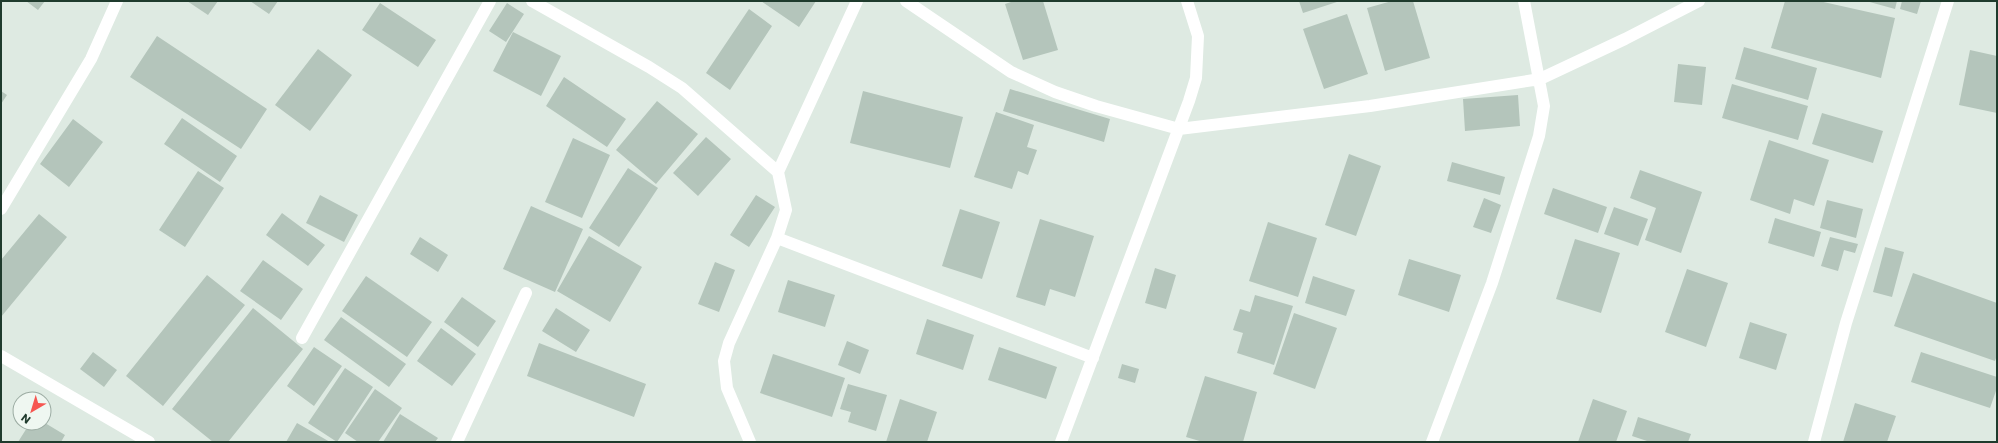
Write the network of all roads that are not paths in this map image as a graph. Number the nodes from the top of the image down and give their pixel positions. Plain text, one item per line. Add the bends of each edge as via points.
1 (117, 1) edge
2 (490, 1) edge
3 (532, 1) edge
4 (857, 1) edge
5 (906, 1) edge
6 (1187, 1) edge
7 (1524, 1) edge
8 (1699, 1) edge
9 (1948, 1) edge
10 (1540, 79) junction
11 (1179, 129) junction
12 (778, 172) junction
13 (1, 209) edge
14 (777, 238) junction
15 (526, 293) dead end
16 (302, 338) dead end
17 (1, 356) edge
18 (1093, 358) junction
19 (149, 442) edge
20 (457, 442) edge
21 (750, 442) edge
22 (1061, 442) edge
23 (1432, 442) edge
24 (1814, 442) edge

1 - 13 street via 91,59
2 - 16 street
3 - 12 street via 682,88
4 - 12 street
5 - 11 street via 1011,72 1055,92 1096,106
6 - 11 street via 1198,36 1196,78
7 - 10 street
8 - 10 street
9 - 24 street via 1846,323
10 - 11 street via 1370,106
10 - 23 street via 1544,106 1539,136 1492,283
11 - 18 street
12 - 14 street via 786,210
14 - 18 street
14 - 21 street via 729,343 724,361 727,388
15 - 20 street
17 - 19 street
18 - 22 street

